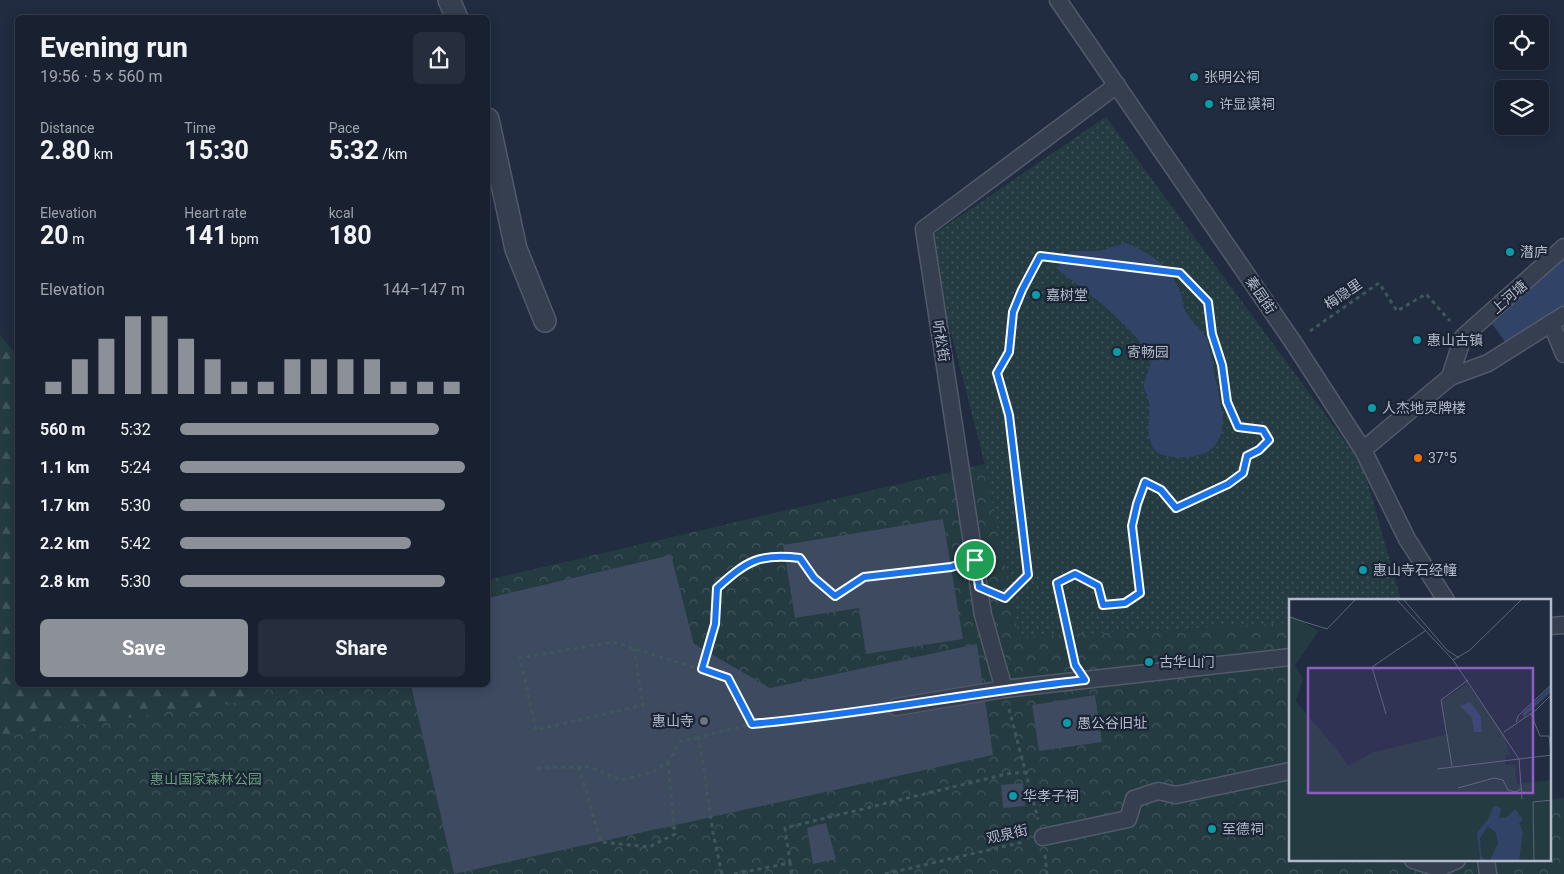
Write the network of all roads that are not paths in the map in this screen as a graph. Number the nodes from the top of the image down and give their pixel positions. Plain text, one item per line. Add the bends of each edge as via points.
1 (449, 0) edge
2 (1058, 0) edge
3 (456, 15) edge
4 (1117, 85) junction
5 (490, 127) edge
6 (1564, 247) edge
7 (1558, 319) edge
8 (545, 321) dead end
9 (1564, 354) edge
10 (1450, 378) junction
11 (1363, 450) junction
12 (1445, 599) edge
13 (1289, 657) edge
14 (1004, 689) junction
15 (896, 707) road end
16 (1289, 771) edge
17 (1043, 837) road end
18 (1420, 862) edge
19 (1453, 862) edge

1 - 3 street
2 - 4 street, 秦园街
4 - 11 street, 秦园街
4 - 14 street, 听松街 via 924,229 983,616
5 - 8 street via 516,248
6 - 10 street, 上河塘 via 1463,337
7 - 9 street
7 - 10 street via 1488,363
10 - 11 street
11 - 12 street, 秦园街 via 1407,539
13 - 14 street
14 - 15 street
16 - 17 street via 1176,795 1158,791 1134,799 1128,818
18 - 19 street via 1439,868

